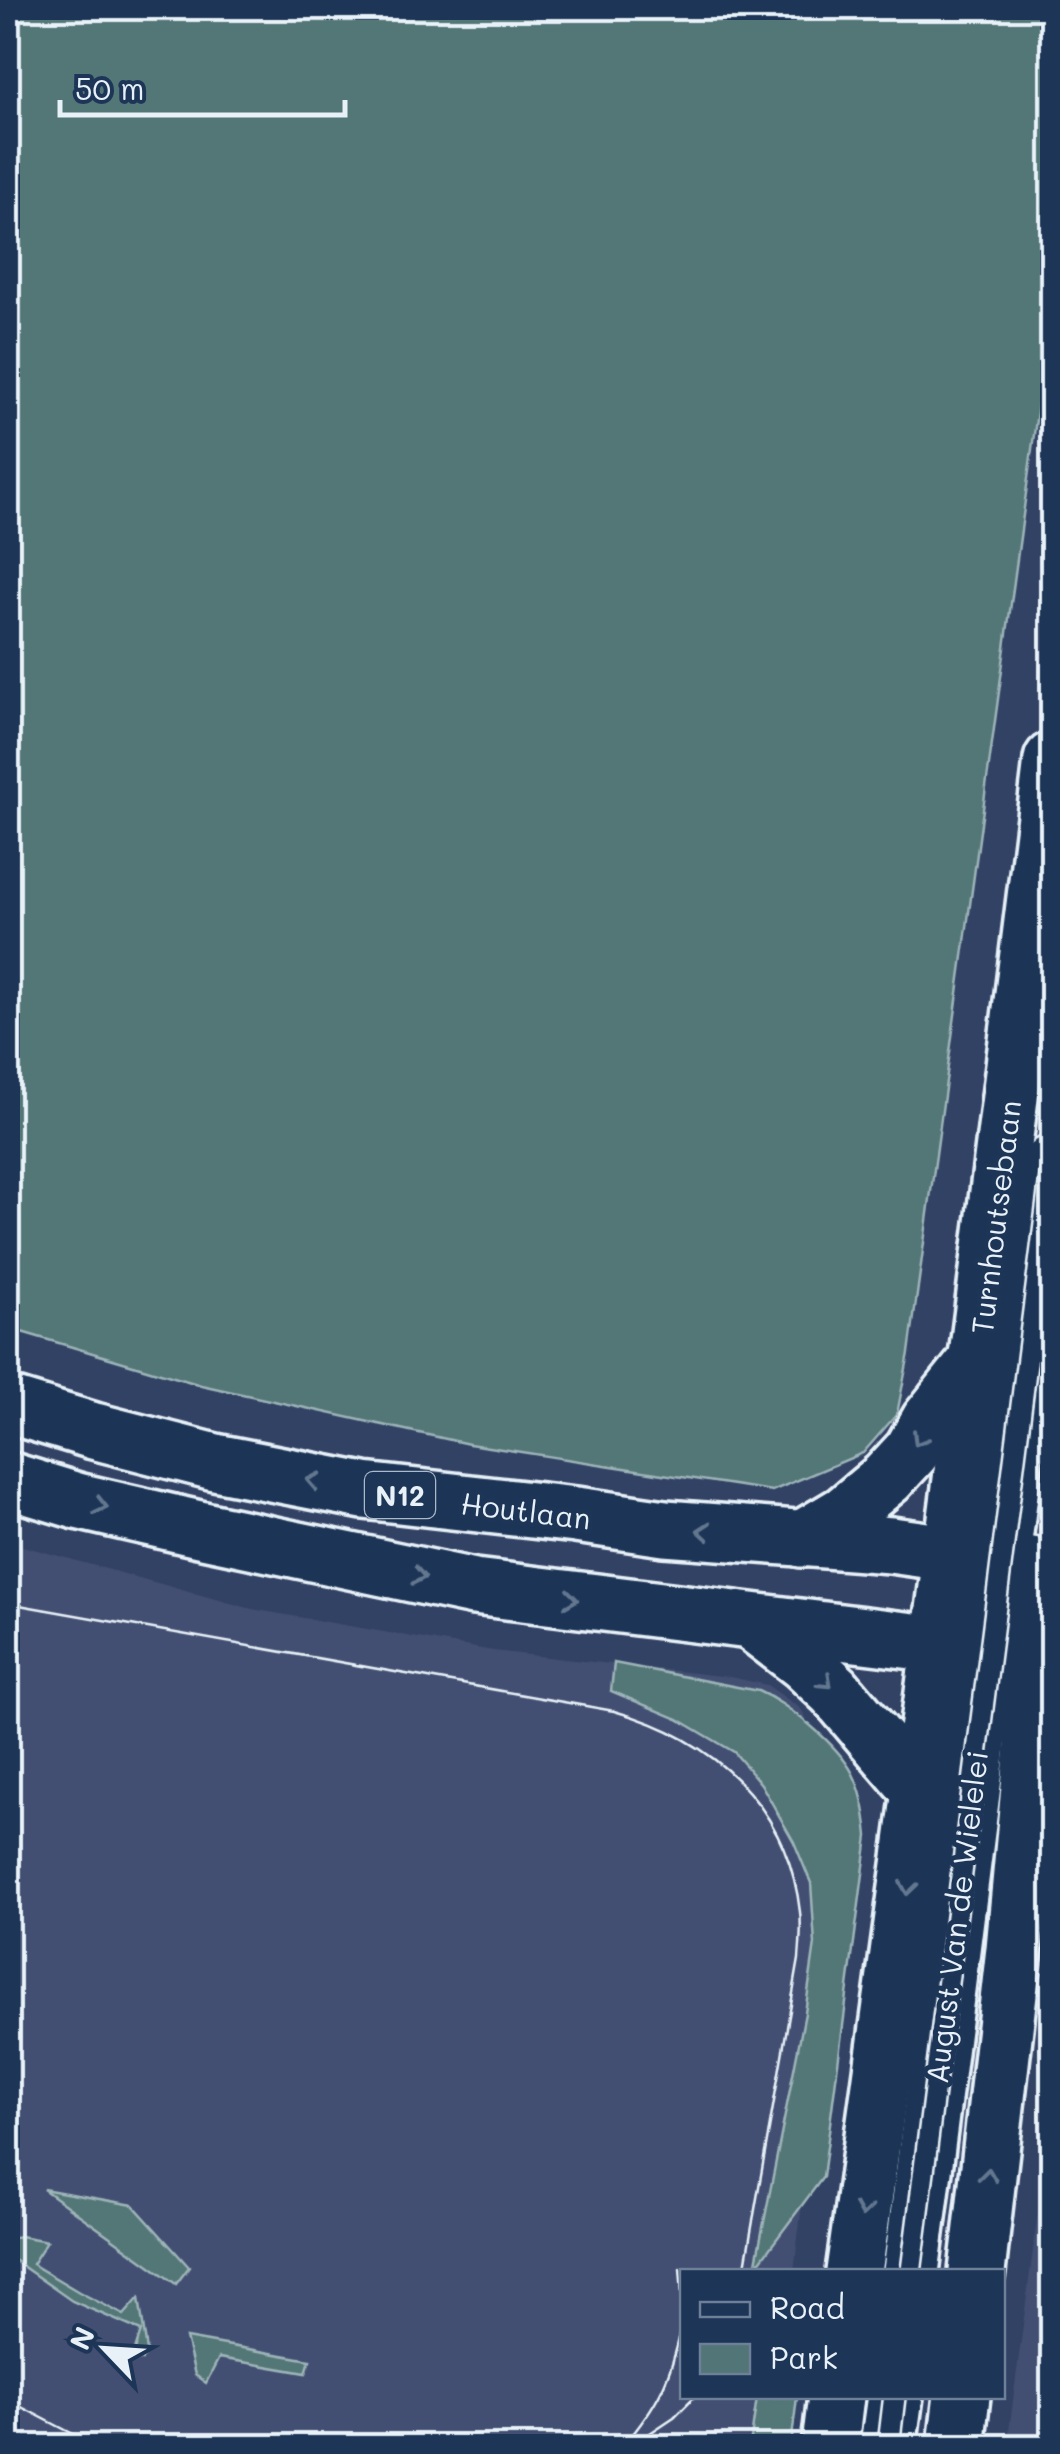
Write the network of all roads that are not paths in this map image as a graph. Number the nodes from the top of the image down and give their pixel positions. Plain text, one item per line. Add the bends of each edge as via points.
1 (1052, 760) edge
2 (1052, 1163) edge
3 (976, 1361) junction
4 (8, 1405) edge
5 (8, 1480) edge
6 (802, 1539) junction
7 (1014, 1563) edge
8 (750, 1621) junction
9 (1006, 1652) edge
10 (921, 1792) junction
11 (1052, 1844) edge
12 (1014, 1949) junction
13 (854, 2269) edge
14 (911, 2269) edge
15 (977, 2269) edge
16 (836, 2399) edge
17 (894, 2399) edge
18 (962, 2399) edge
19 (830, 2446) edge
20 (888, 2446) edge
21 (956, 2446) edge

1 - 3 main road, Turnhoutsebaan
2 - 7 main road, Turnhoutsebaan
3 -> 6 main road via 887,1478
3 - 7 main road, Turnhoutsebaan
6 -> 4 main road, Houtlaan / N12 via 364,1491 215,1462
5 -> 8 main road via 474,1587
6 - 7 main road, Houtlaan / N12
7 - 9 main road, August Van de Wielelei
8 - 9 main road
8 -> 10 main road via 834,1690
9 - 10 main road, August Van de Wielelei
9 - 12 main road
9 - 14 main road, August Van de Wielelei
10 -> 13 main road, August Van de Wielelei
11 - 12 main road
15 -> 12 main road, August Van de Wielelei
16 - 19 main road
17 - 20 main road
18 - 21 main road

